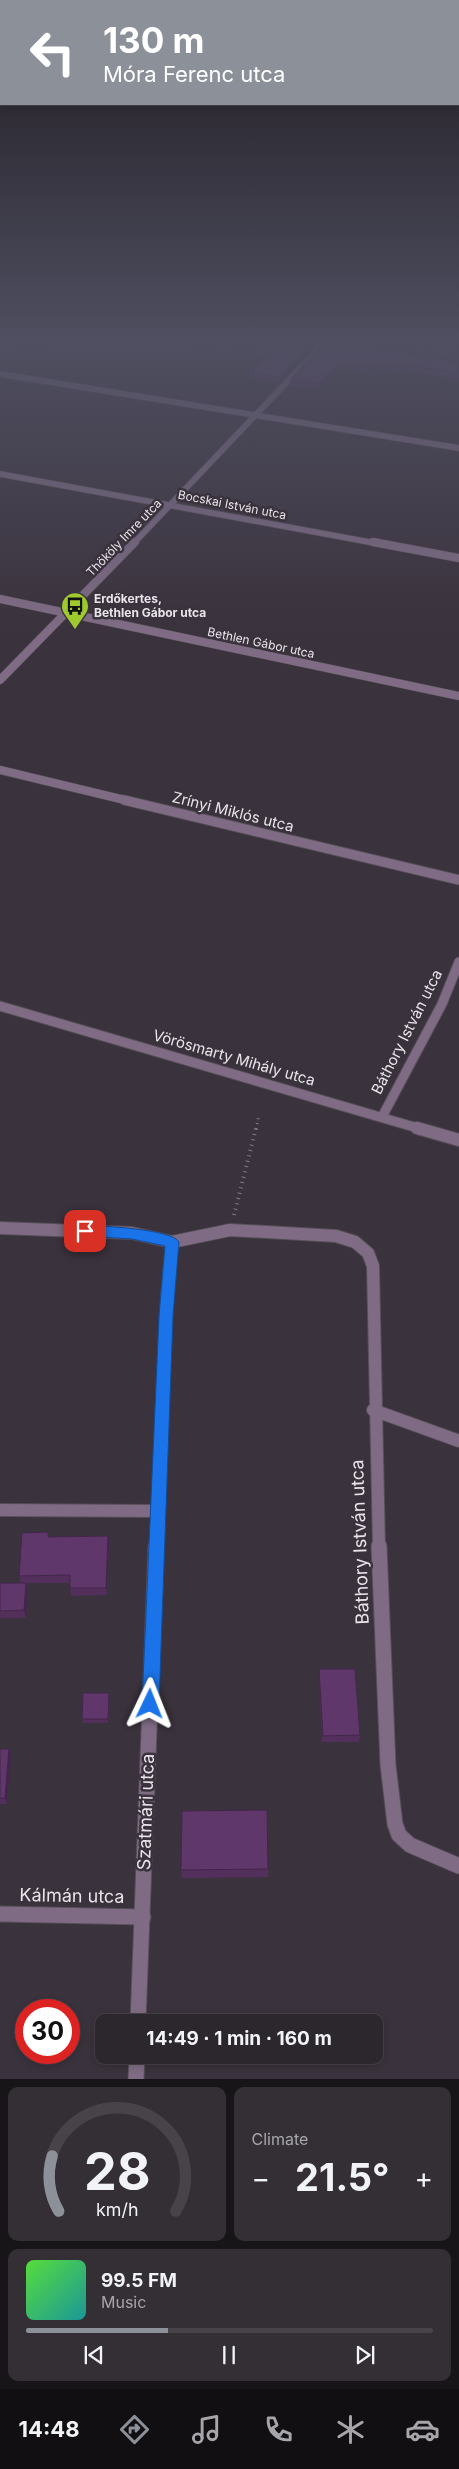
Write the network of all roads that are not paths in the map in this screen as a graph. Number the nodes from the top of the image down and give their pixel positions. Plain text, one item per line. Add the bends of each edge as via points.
1 (234, 438) edge
2 (395, 438) edge
3 (459, 448) edge
4 (0, 474) edge
5 (172, 505) junction
6 (459, 558) edge
7 (0, 599) edge
8 (66, 614) junction
9 (0, 680) edge
10 (459, 696) edge
11 (0, 770) edge
12 (459, 880) edge
13 (459, 962) edge
14 (0, 1006) edge
15 (382, 1117) junction
16 (459, 1140) edge
17 (0, 1228) edge
18 (172, 1242) junction
19 (373, 1410) junction
20 (459, 1440) edge
21 (0, 1510) edge
22 (157, 1511) junction
23 (459, 1866) edge
24 (0, 1914) edge
25 (143, 1917) junction
26 (138, 2014) edge
27 (137, 2064) edge
28 (136, 2079) edge

1 - 5 street, Thököly Imre utca
2 - 3 street
4 - 5 street, Bocskai István utca
5 - 6 street, Bocskai István utca
5 - 8 street, Thököly Imre utca
7 - 8 street, Bethlen Gábor utca
8 - 9 street, Thököly Imre utca
8 - 10 street, Bethlen Gábor utca
11 - 12 street, Zrínyi Miklós utca
13 - 15 street, Báthory István utca via 442,1004
14 - 15 street, Vörösmarty Mihály utca
15 - 16 street, Vörösmarty Mihály utca
17 - 18 street via 132,1233
18 - 19 street, Báthory István utca via 230,1230 336,1236 355,1242 368,1252 373,1266
18 - 22 street, Szatmári utca
19 - 20 street
19 - 23 street, Báthory István utca via 386,1736 393,1816 399,1835 409,1845
21 - 22 street
22 - 25 street, Szatmári utca
24 - 25 street, Kálmán utca
25 - 26 street, Szatmári utca
27 - 28 street

